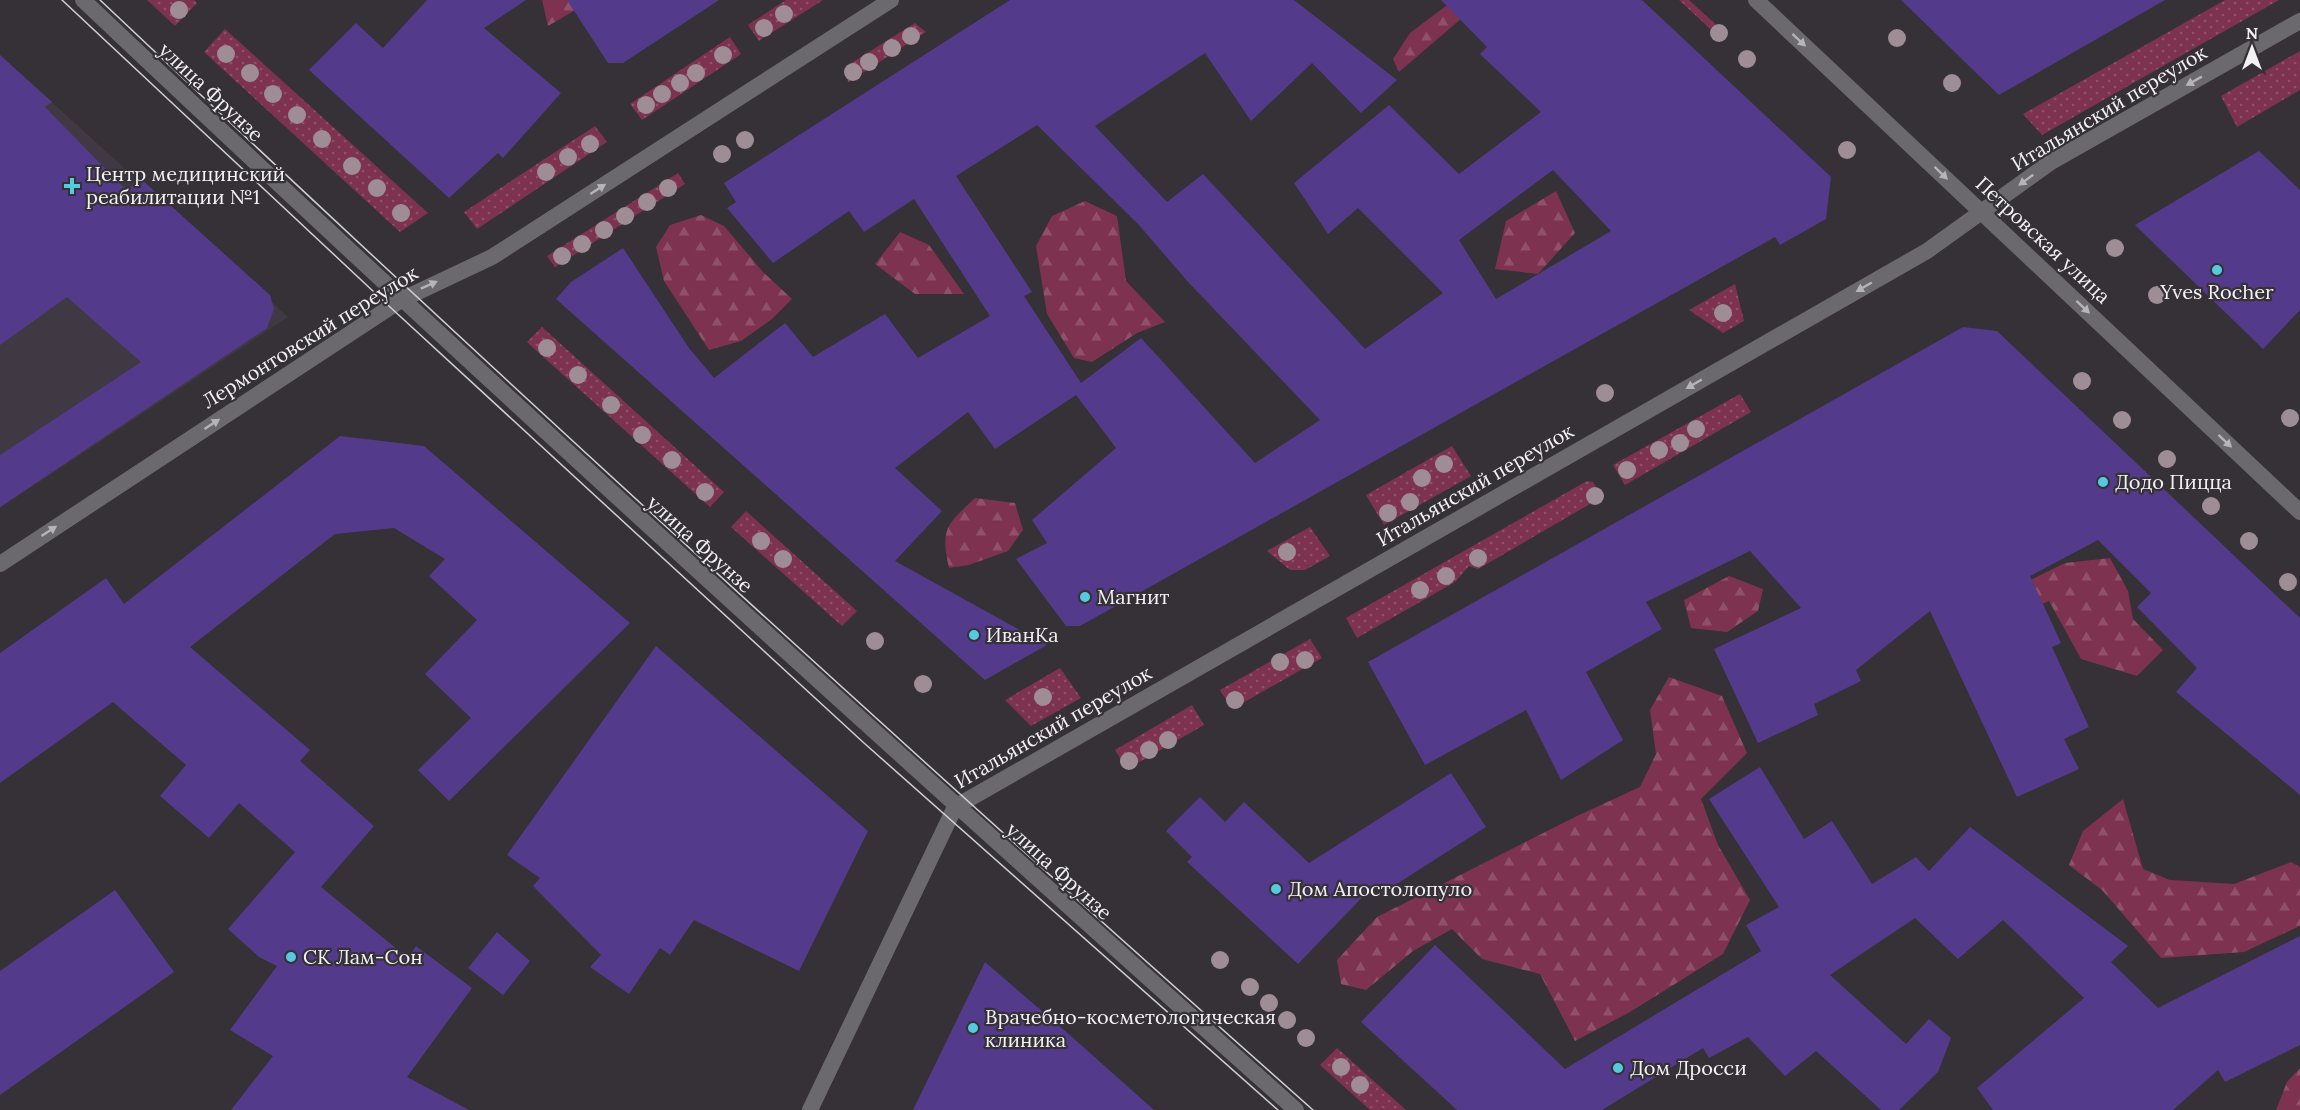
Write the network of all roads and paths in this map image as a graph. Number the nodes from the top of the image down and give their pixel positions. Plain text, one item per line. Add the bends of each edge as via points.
1 (83, 0) edge
2 (891, 0) edge
3 (1756, 0) edge
4 (2300, 21) edge
5 (1982, 212) junction
6 (401, 300) junction
7 (2300, 512) edge
8 (0, 564) edge
9 (956, 807) junction
10 (810, 1110) edge
11 (1296, 1110) edge

1 - 6 street, улица Фрунзе
6 -> 2 street, Лермонтовский переулок via 492,257
3 -> 5 street, Петровская улица
4 -> 5 street, Итальянский переулок via 2051,162
5 -> 7 street, Петровская улица
5 -> 9 street, Итальянский переулок via 1927,251
8 -> 6 street, Лермонтовский переулок
6 - 9 street, улица Фрунзе
9 - 10 street, Итальянский переулок
9 - 11 street, улица Фрунзе

